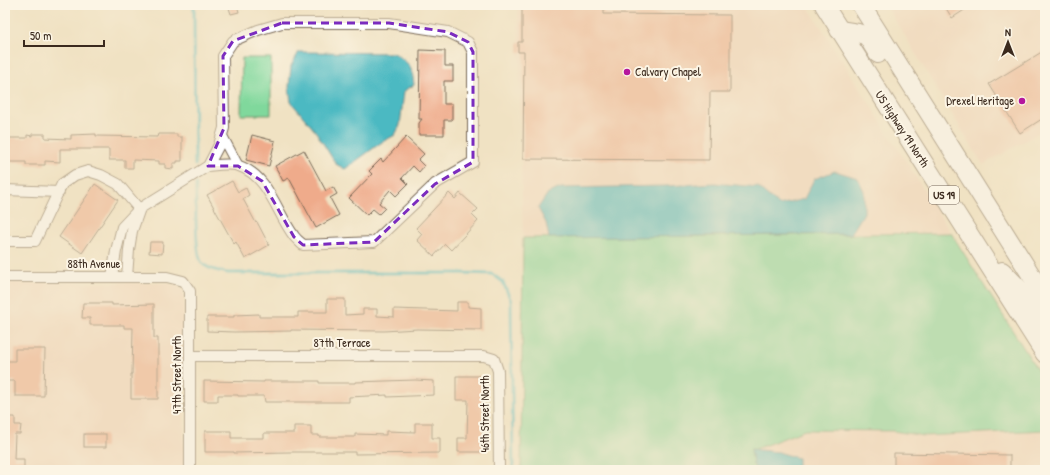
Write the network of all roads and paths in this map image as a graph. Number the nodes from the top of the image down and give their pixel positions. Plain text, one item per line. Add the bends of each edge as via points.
1 (824, 5) edge
2 (861, 5) edge
3 (839, 30) junction
4 (222, 136) junction
5 (208, 166) junction
6 (238, 166) junction
7 (5, 190) edge
8 (58, 192) junction
9 (984, 201) junction
10 (139, 209) junction
11 (973, 240) junction
12 (5, 241) edge
13 (5, 277) edge
14 (112, 277) junction
15 (127, 277) junction
16 (183, 281) joint
17 (1045, 297) edge
18 (1045, 325) edge
19 (1045, 354) edge
20 (190, 356) junction
21 (494, 359) joint
22 (190, 470) edge
23 (499, 470) edge

1 - 3 highway, US Highway 19 North / US 19
2 - 9 highway, US 19
3 - 9 highway via 867,36 959,180
3 - 11 highway, US Highway 19 North / US 19
4 - 5 street
4 - 6 street
4 - 6 street via 222,56 233,41 258,30 282,23 389,23 448,32 468,42 473,52 473,162 435,184 374,242 303,245 294,237 262,181 250,171
5 - 6 street
5 - 10 street
7 - 8 street
8 - 10 street via 62,184 75,175 88,171 118,184
8 - 12 street via 35,241
9 - 17 highway, US 19
10 - 14 street via 122,227
10 - 15 street via 132,231
11 - 18 highway via 1029,299
11 - 19 highway, US Highway 19 North / US 19
13 - 14 street, 88th Avenue
14 - 15 street, 88th Avenue
15 - 16 street, 88th Avenue via 167,277
16 - 20 street, 47th Street North via 190,292
20 - 21 street, 87th Terrace via 484,356
20 - 22 street, 47th Street North
21 - 23 street, 46th Street North via 498,371

